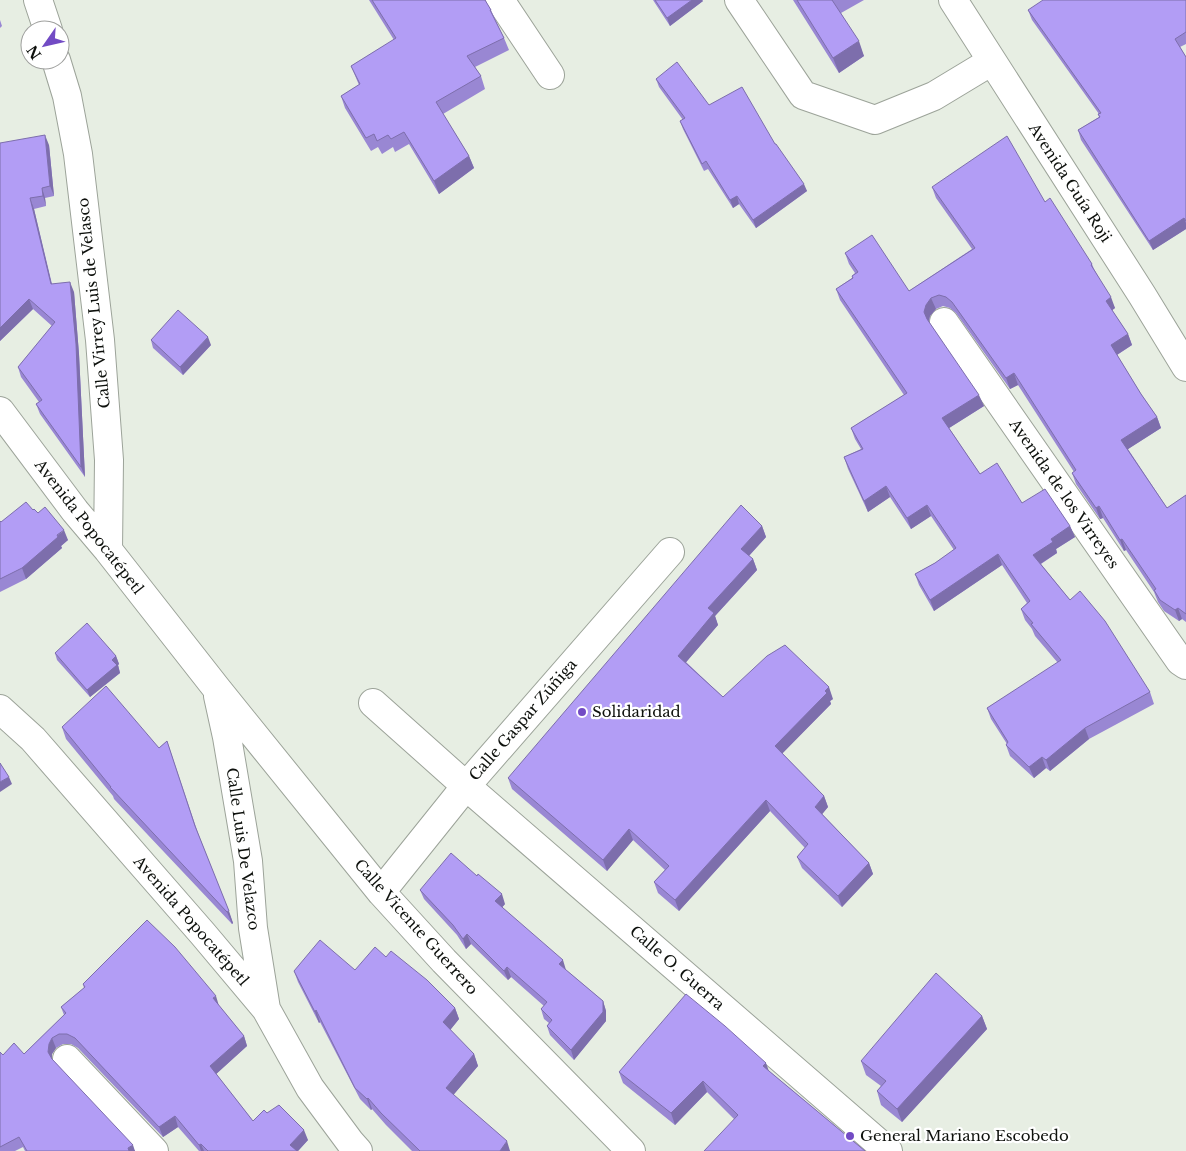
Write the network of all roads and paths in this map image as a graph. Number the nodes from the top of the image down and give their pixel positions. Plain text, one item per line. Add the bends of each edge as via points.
1 (38, 0) edge
2 (500, 0) edge
3 (739, 0) edge
4 (953, 0) edge
5 (45, 20) edge
6 (992, 62) junction
7 (59, 70) edge
8 (550, 75) dead end
9 (944, 322) dead end
10 (1186, 367) edge
11 (0, 411) edge
12 (108, 550) junction
13 (670, 552) dead end
14 (1186, 665) edge
15 (217, 689) junction
16 (373, 703) dead end
17 (0, 709) edge
18 (466, 786) junction
19 (381, 892) junction
20 (266, 1009) junction
21 (66, 1060) dead end
22 (154, 1151) edge
23 (358, 1151) edge
24 (631, 1151) edge
25 (888, 1151) edge

1 - 5 street
2 - 8 street
3 - 6 street via 803,95 875,120 934,96
4 - 6 street, Avenida Guía Roji
6 - 10 street, Avenida Guía Roji
7 - 12 street, Calle Virrey Luis de Velasco via 78,154 100,340 109,460
9 - 14 street, Avenida de los Virreyes via 1180,661
11 - 12 street, Avenida Popocatépetl
12 - 15 street, Avenida Popocatépetl
13 - 18 street, Calle Gaspar Zúñiga
15 - 19 street, Calle Vicente Guerrero
15 - 20 street, Calle Luis De Velazco via 248,861
16 - 18 street, Calle O. Guerra
17 - 20 street, Avenida Popocatépetl via 39,746
18 - 19 street, Calle Gaspar Zúñiga
18 - 25 street, Calle O. Guerra
19 - 24 street, Calle Vicente Guerrero
20 - 23 street, Avenida Popocatépetl via 310,1088
21 - 22 street

